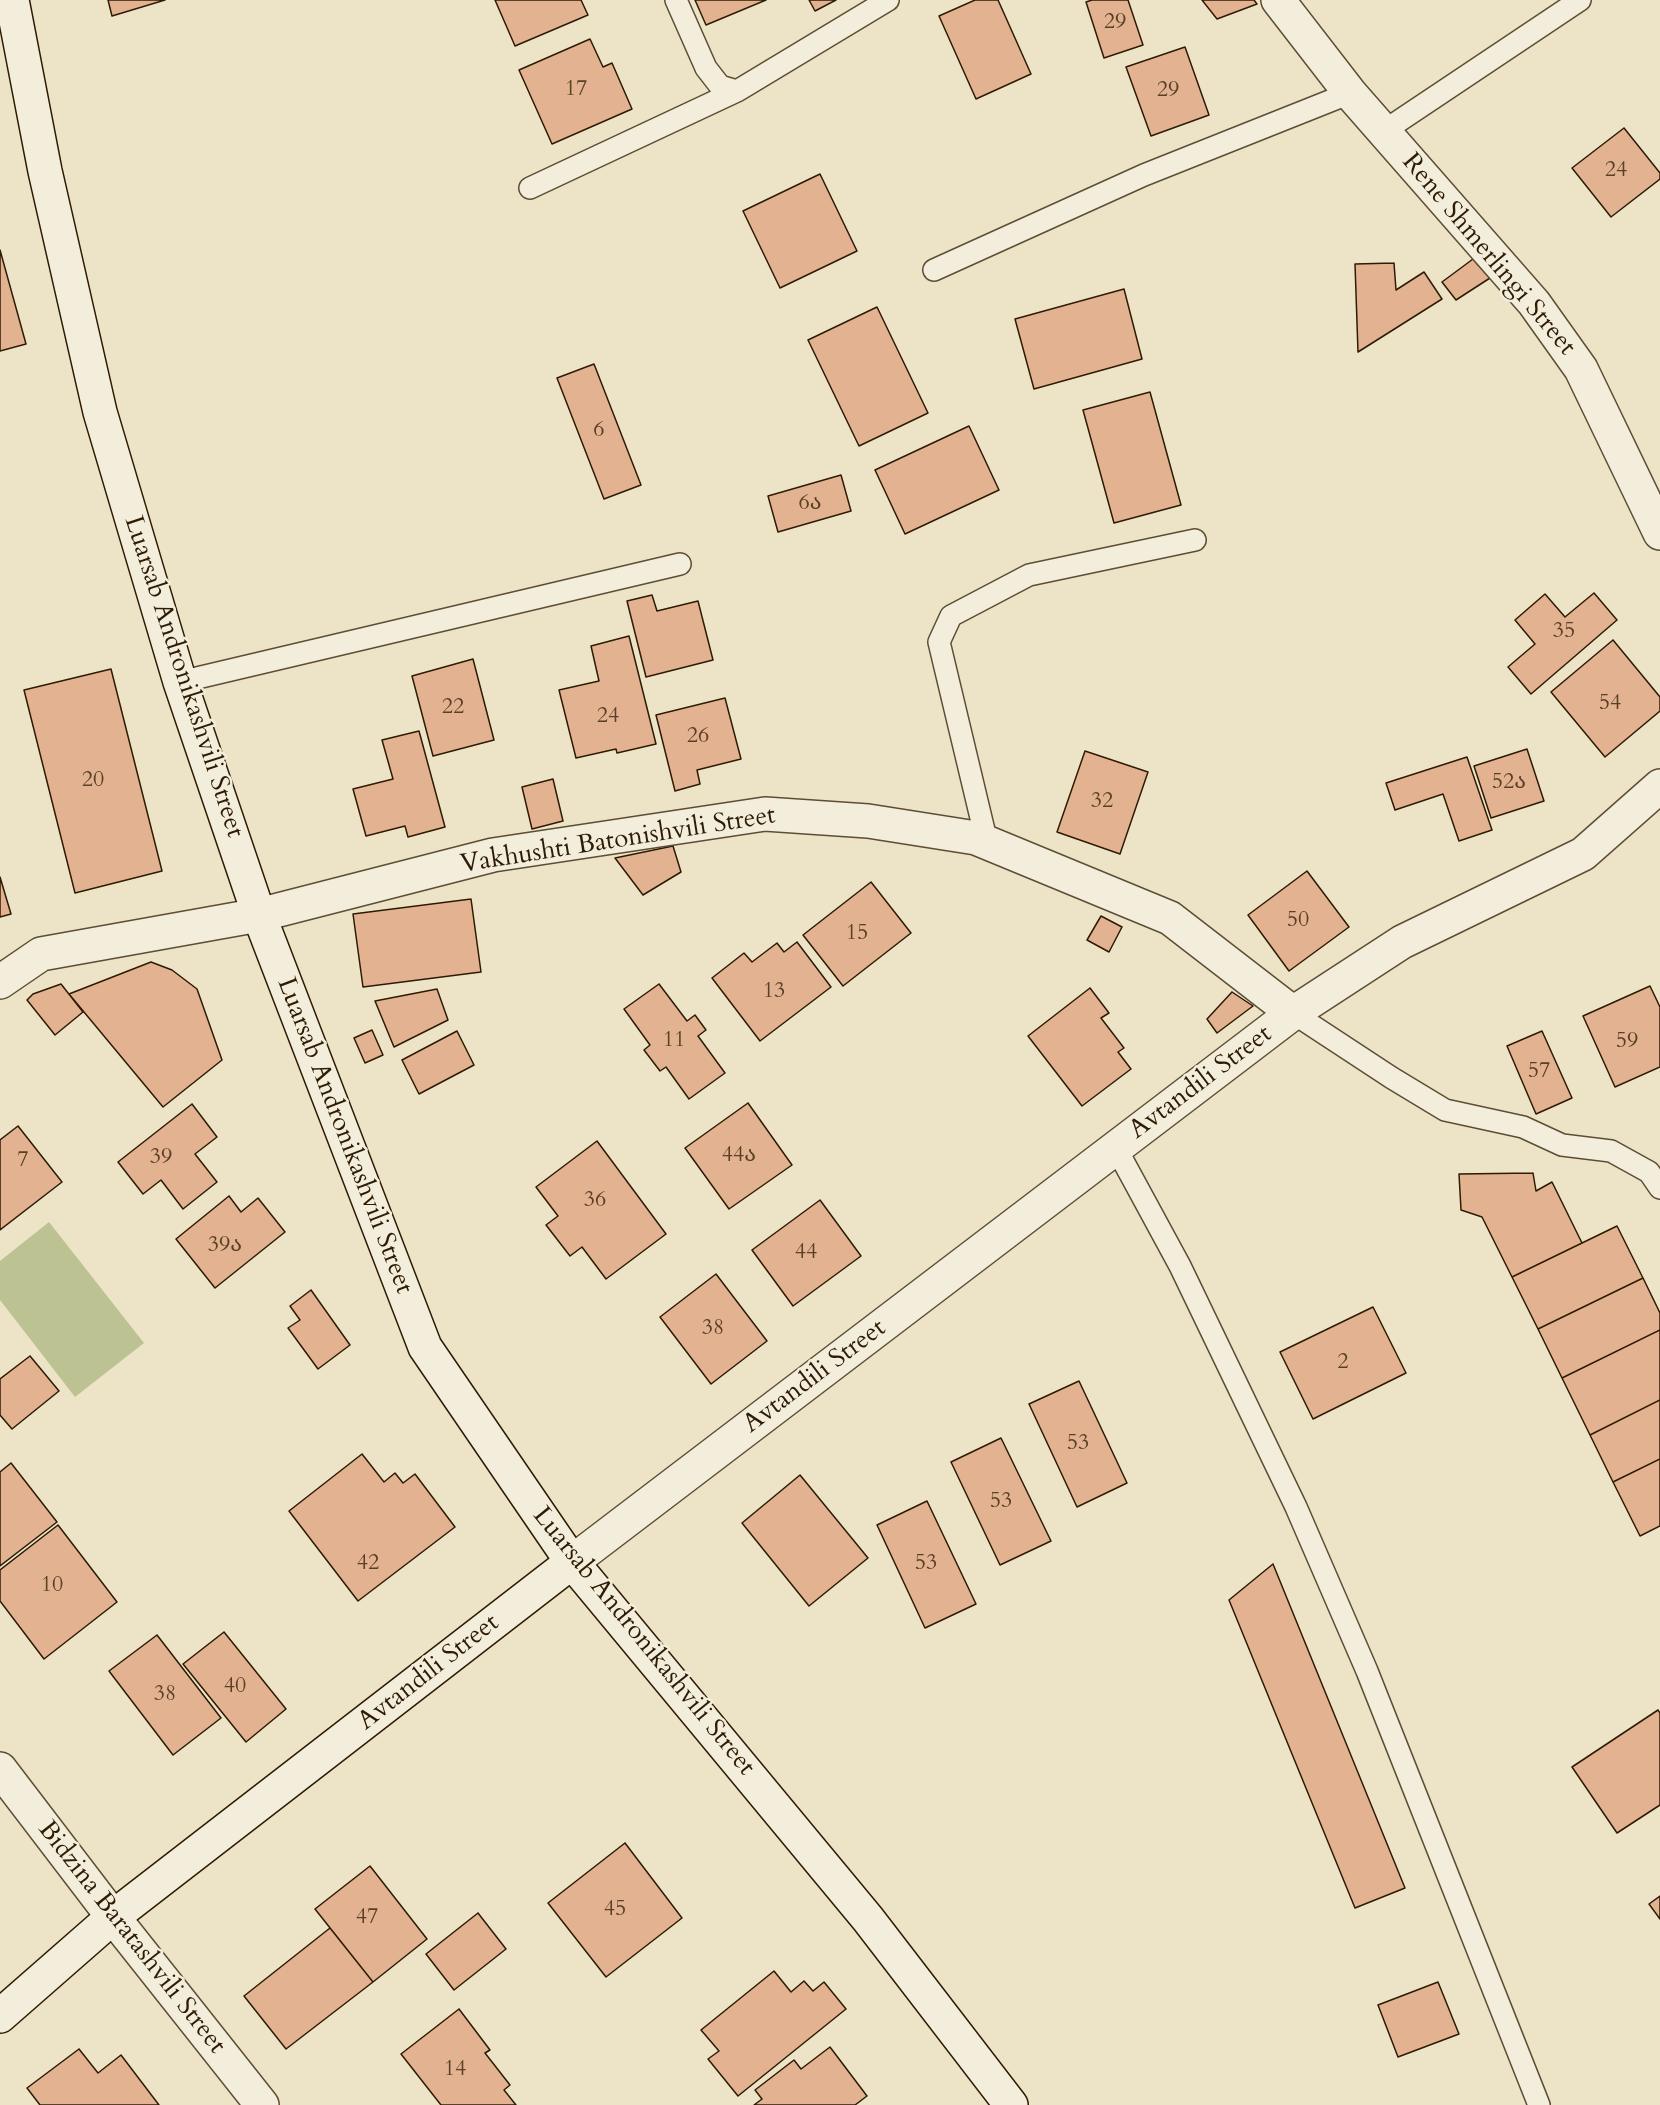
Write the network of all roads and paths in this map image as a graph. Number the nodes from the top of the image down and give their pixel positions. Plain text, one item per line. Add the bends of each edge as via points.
1 (12, 0) edge
2 (676, 0) edge
3 (888, 0) edge
4 (1278, 0) edge
5 (1580, 0) edge
6 (737, 91) junction
7 (1350, 93) junction
8 (1384, 131) junction
9 (530, 188) dead end
10 (934, 270) dead end
11 (1660, 533) edge
12 (1195, 540) dead end
13 (680, 564) dead end
14 (180, 682) junction
15 (1660, 786) edge
16 (987, 843) junction
17 (259, 915) junction
18 (0, 982) edge
19 (1293, 1013) junction
20 (1116, 1148) junction
21 (1660, 1188) edge
22 (572, 1562) junction
23 (0, 1769) edge
24 (113, 1917) junction
25 (0, 2016) edge
26 (262, 2105) edge
27 (1011, 2105) edge
28 (1539, 2105) edge

1 - 14 street, Luarsab Andronikashvili Street via 45,171 100,412
2 - 6 lane via 706,68 720,86
3 - 6 lane
4 - 7 street, Rene Shmerlingi Street
5 - 8 lane
6 - 9 lane
7 - 8 street, Rene Shmerlingi Street
7 - 10 lane via 1144,175
8 - 11 street, Rene Shmerlingi Street via 1534,303 1581,369
12 - 16 lane via 1029,575 951,616 939,642
13 - 14 lane
14 - 17 street, Luarsab Andronikashvili Street
15 - 19 street, Avtandili Street via 1583,854 1402,942
16 - 17 street, Vakhushti Batonishvili Street via 868,821 765,814 493,855
16 - 19 street, Vakhushti Batonishvili Street via 1170,918
17 - 18 street, Vakhushti Batonishvili Street via 41,954
17 - 22 street, Luarsab Andronikashvili Street via 424,1347
19 - 20 street, Avtandili Street
19 - 21 lane, Vakhushti Batonishvili Street via 1445,1110 1523,1127 1562,1145 1611,1151 1649,1172
20 - 22 street, Avtandili Street
20 - 28 lane via 1180,1266 1296,1507 1367,1671
22 - 24 street, Avtandili Street
22 - 27 street, Luarsab Andronikashvili Street via 868,1919
23 - 24 street, Bidzina Baratashvili Street
24 - 25 street, Avtandili Street
24 - 26 street, Bidzina Baratashvili Street

